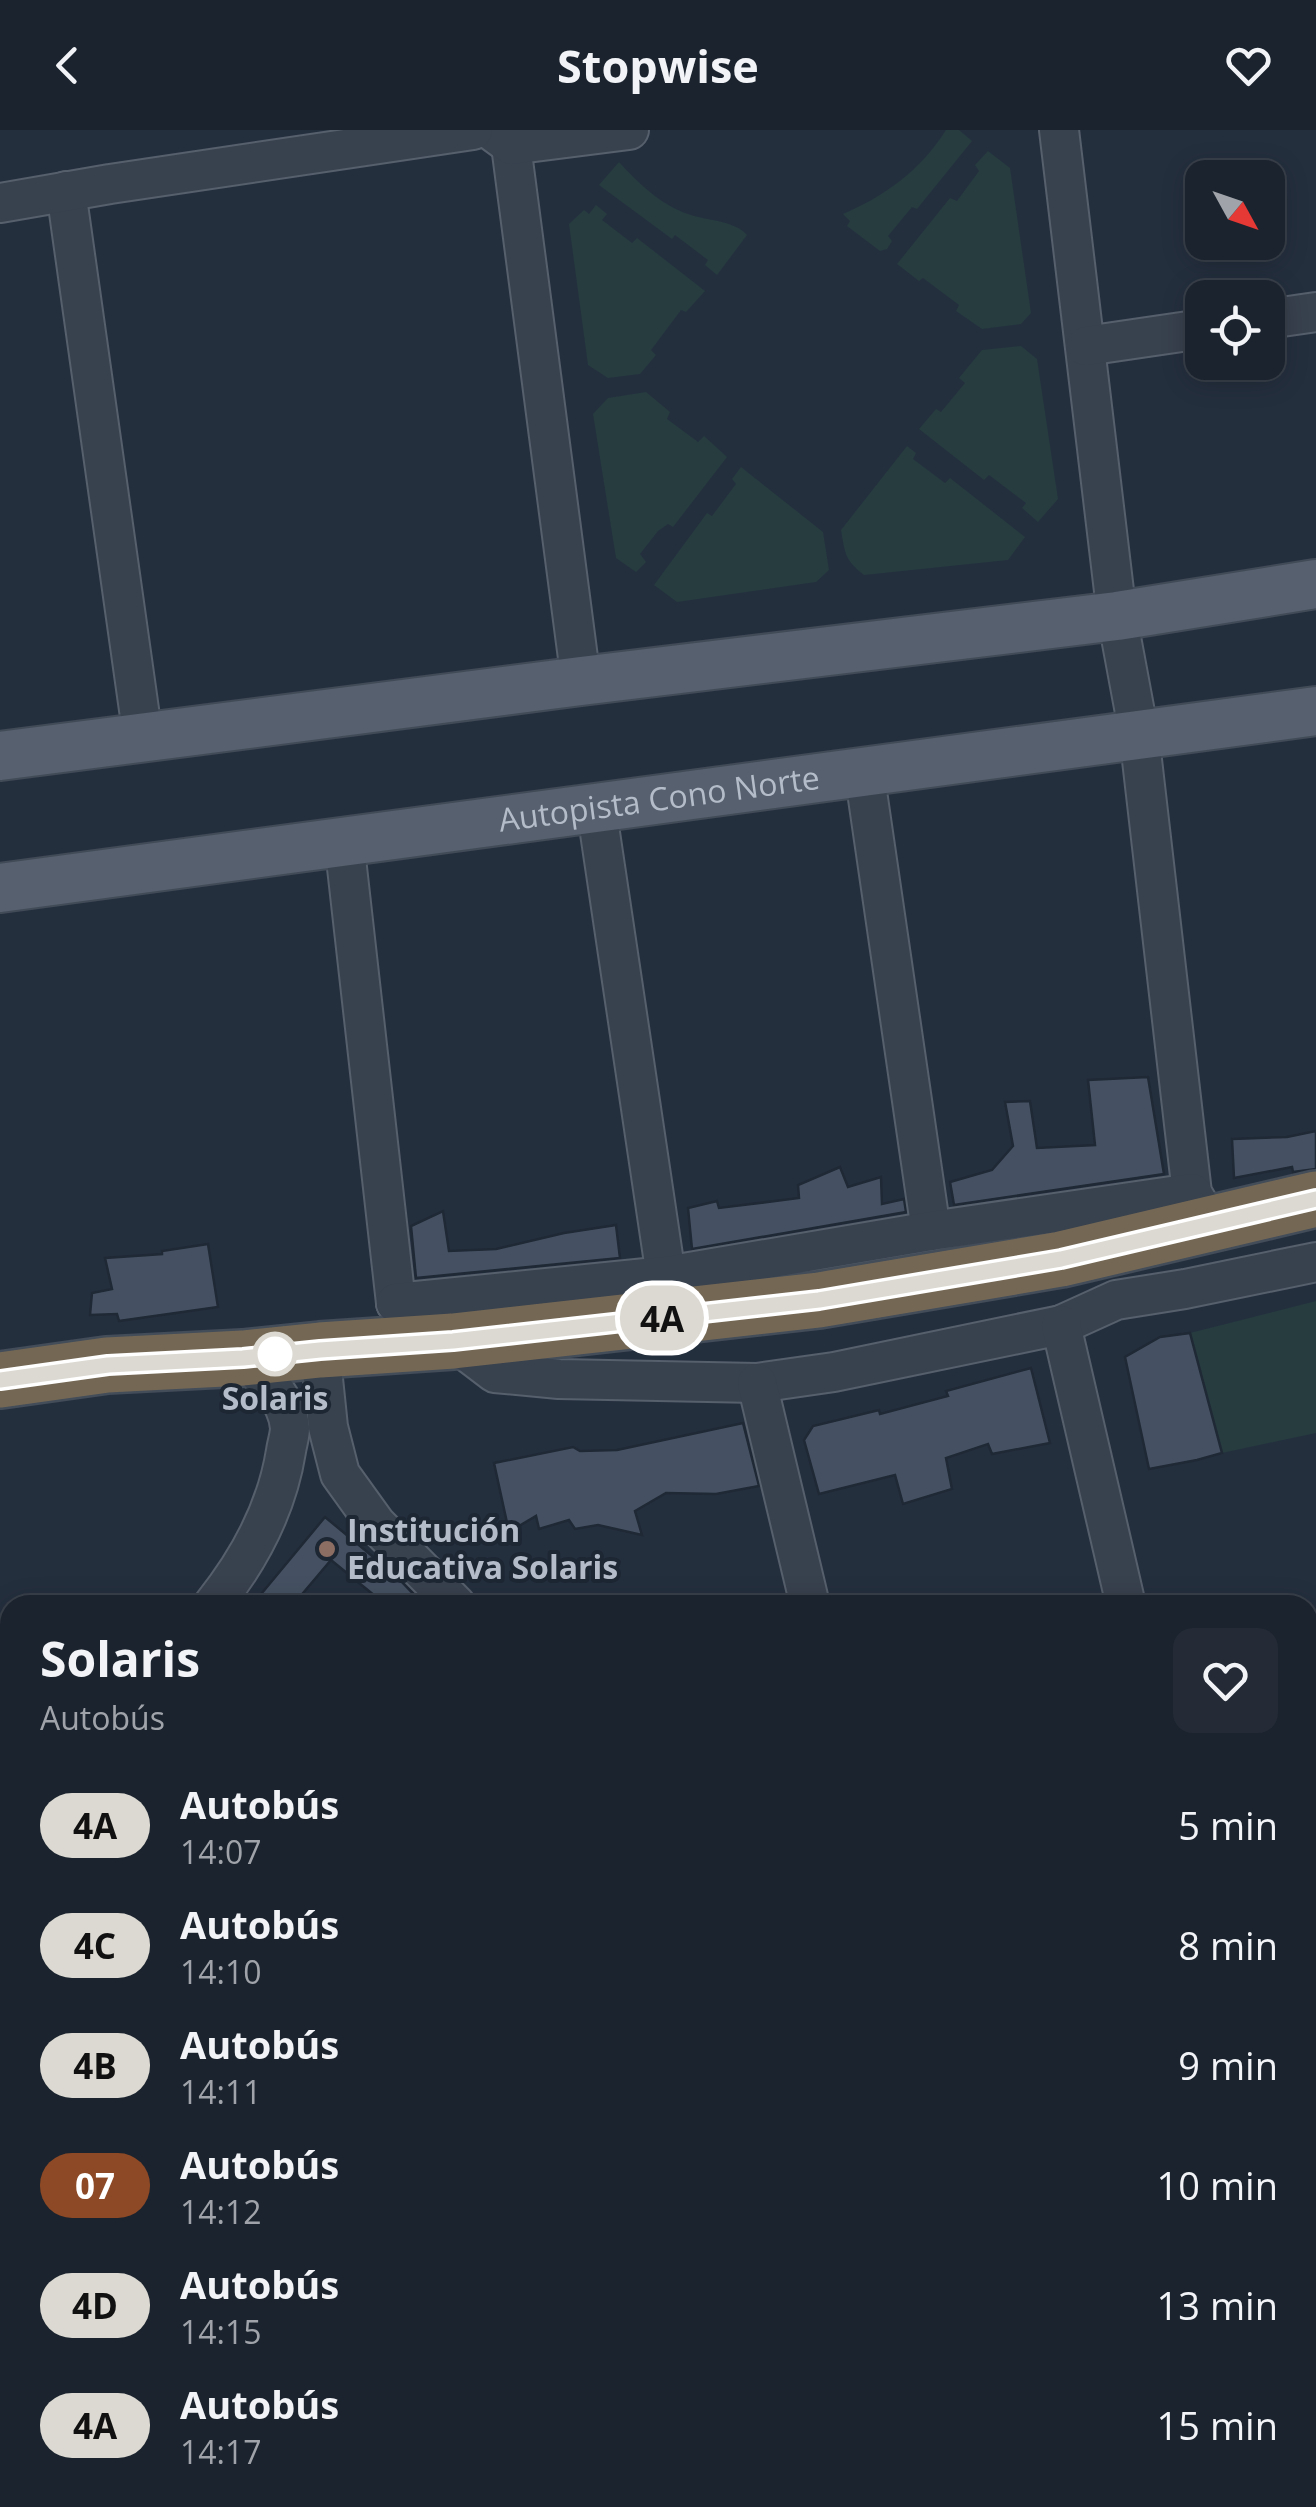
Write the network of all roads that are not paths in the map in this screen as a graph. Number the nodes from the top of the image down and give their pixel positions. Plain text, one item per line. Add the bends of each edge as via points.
1 (473, 130) edge
2 (629, 130) edge
3 (1059, 130) edge
4 (504, 135) edge
5 (66, 191) junction
6 (0, 203) edge
7 (1316, 312) edge
8 (1285, 317) edge
9 (1185, 331) edge
10 (1086, 346) junction
11 (1316, 584) edge
12 (1116, 616) junction
13 (581, 681) junction
14 (1316, 712) edge
15 (1139, 734) junction
16 (143, 738) junction
17 (0, 756) edge
18 (864, 771) junction
19 (596, 806) junction
20 (344, 841) junction
21 (0, 888) edge
22 (1316, 1199) edge
23 (1201, 1208) junction
24 (931, 1231) junction
25 (1316, 1262) edge
26 (666, 1276) junction
27 (396, 1303) junction
28 (1061, 1325) junction
29 (453, 1341) junction
30 (320, 1350) junction
31 (243, 1358) junction
32 (0, 1380) edge
33 (757, 1383) junction
34 (221, 1595) edge
35 (446, 1595) edge
36 (808, 1595) edge
37 (1124, 1595) edge

1 - 5 street
2 - 4 street
3 - 10 street
4 - 13 street
5 - 6 street
5 - 16 street
7 - 8 street
9 - 10 street
10 - 12 street
11 - 12 main road
12 - 13 main road
12 - 15 street
13 - 16 main road
14 - 15 main road, Autopista Cono Norte
15 - 18 main road, Autopista Cono Norte
15 - 23 street
16 - 17 main road
18 - 19 main road, Autopista Cono Norte
18 - 24 street
19 - 20 main road, Autopista Cono Norte
19 - 26 street
20 - 21 main road, Autopista Cono Norte
20 - 27 street
22 - 23 highway
23 - 24 street
23 - 29 highway via 1061,1259 902,1288
24 - 26 street
25 - 28 street via 1116,1300
26 - 27 street
27 - 29 street
28 - 33 street
28 - 37 street
29 - 30 highway
29 - 33 street via 495,1373
30 - 31 highway
30 - 35 street via 340,1474 376,1524
31 - 32 highway via 108,1365
31 - 34 street via 276,1392 290,1428 273,1502
33 - 36 street

